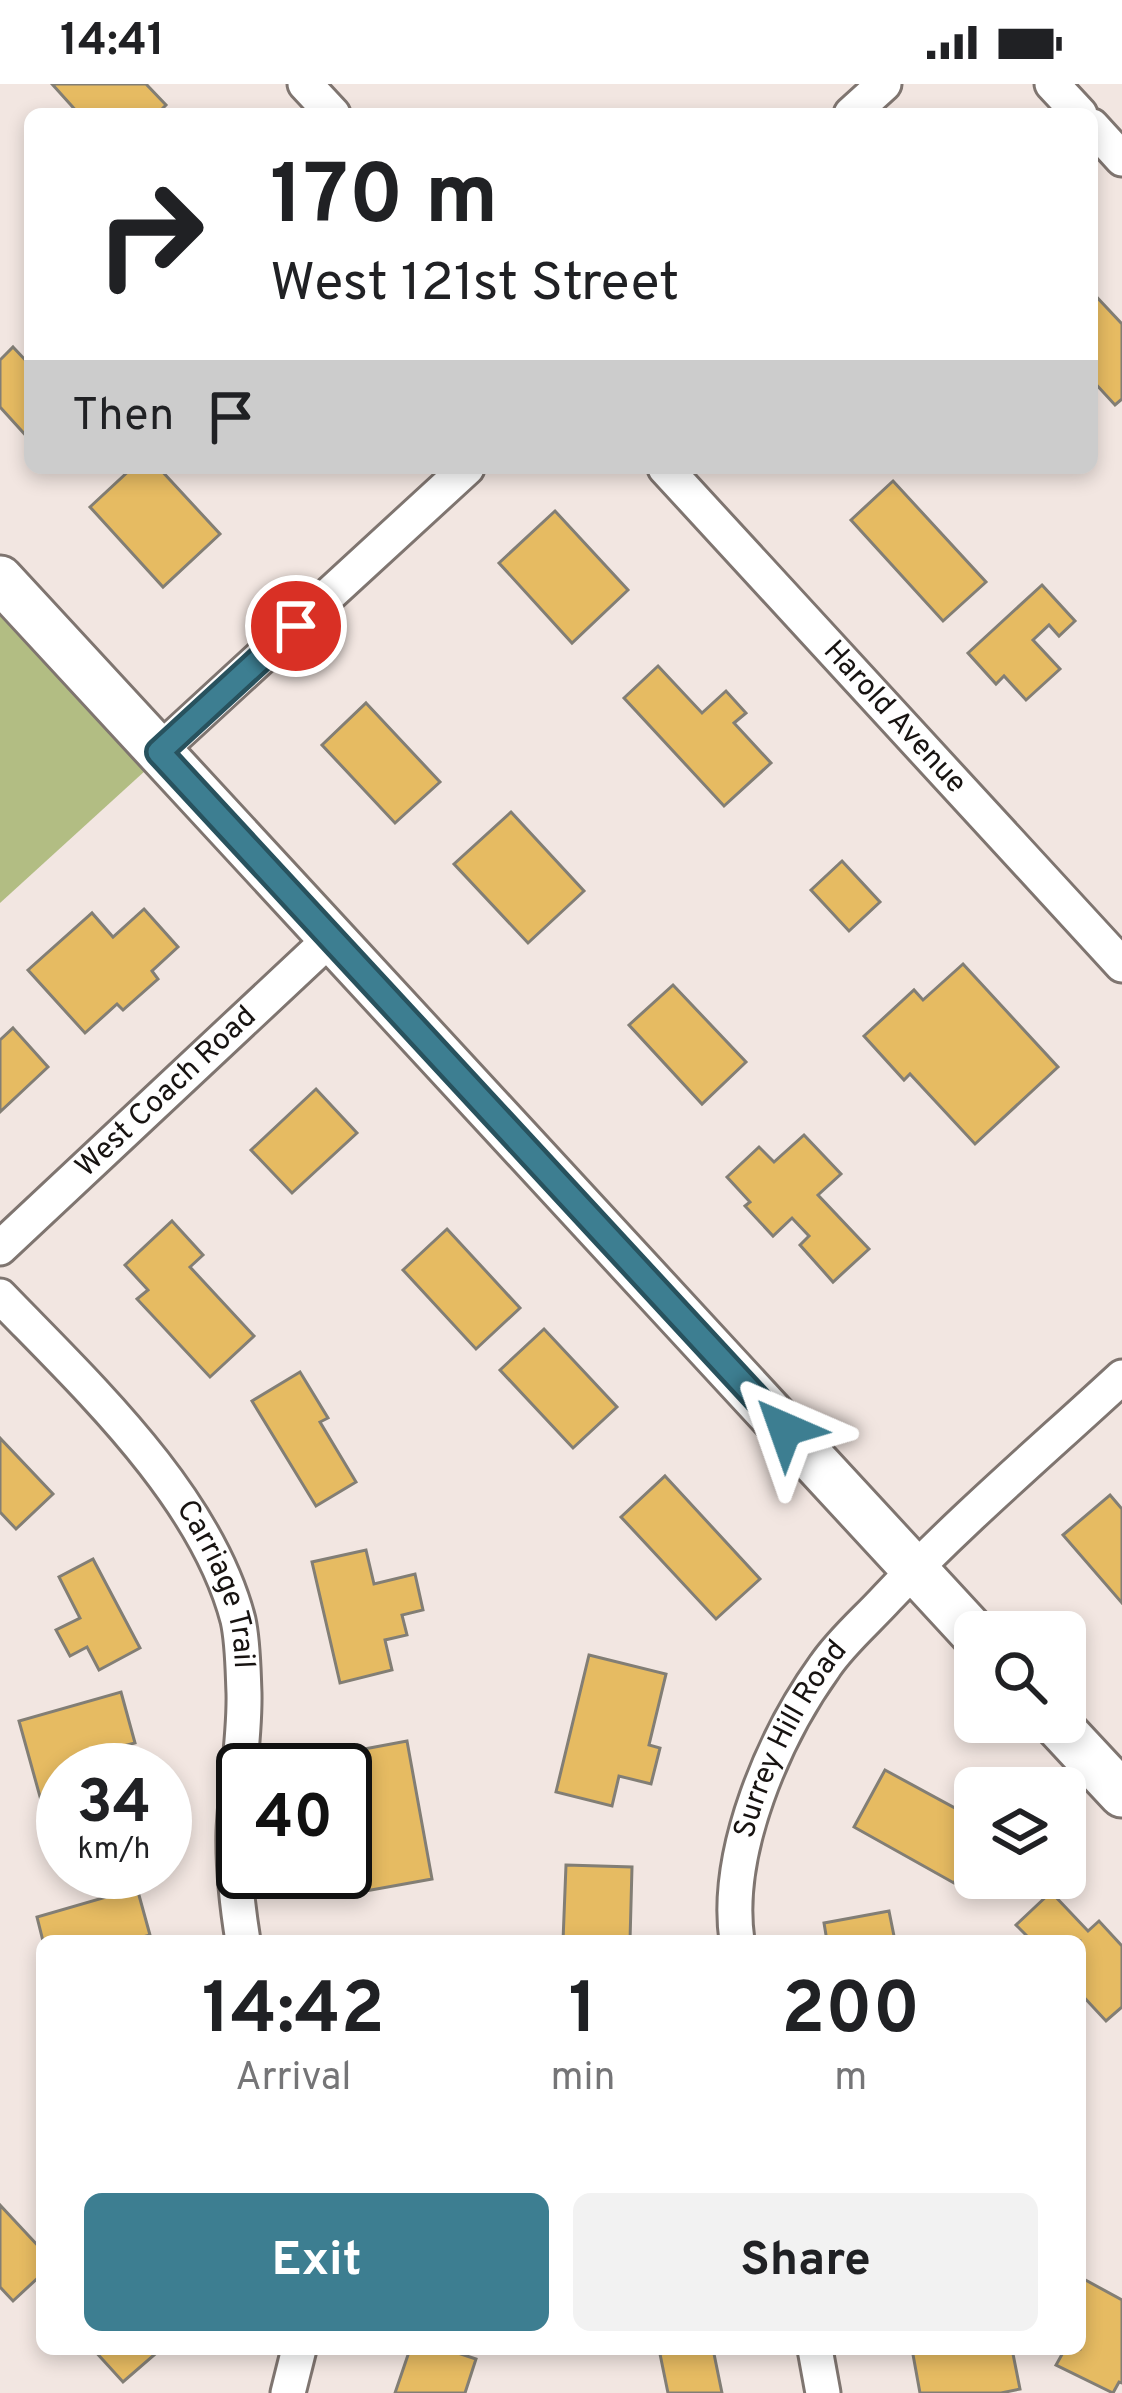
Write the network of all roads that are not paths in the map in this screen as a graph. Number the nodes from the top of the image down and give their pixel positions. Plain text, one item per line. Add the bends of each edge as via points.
1 (305, 84) edge
2 (884, 84) edge
3 (1052, 84) edge
4 (327, 108) edge
5 (858, 108) edge
6 (1074, 108) edge
7 (1098, 133) edge
8 (1122, 159) edge
9 (460, 474) edge
10 (671, 474) edge
11 (0, 579) edge
12 (159, 752) junction
13 (331, 938) junction
14 (1122, 965) edge
15 (0, 1248) edge
16 (0, 1296) edge
17 (1122, 1376) edge
18 (915, 1570) junction
19 (954, 1612) edge
20 (1075, 1743) edge
21 (1122, 1794) edge
22 (242, 1935) edge
23 (737, 1935) edge
24 (298, 2355) edge
25 (816, 2355) edge
26 (288, 2393) edge
27 (824, 2393) edge

1 - 4 street
2 - 5 street
3 - 6 street
7 - 8 street
9 - 12 street
10 - 14 street, Harold Avenue
11 - 12 street
12 - 13 street
13 - 15 street, West Coach Road
13 - 18 street
16 - 22 street, Carriage Trail via 168,1481 213,1556 238,1621 244,1696 235,1870
17 - 18 street, Surrey Hill Road
18 - 19 street
18 - 23 street, Surrey Hill Road via 828,1661 797,1708 736,1872
20 - 21 street
24 - 26 street
25 - 27 street

